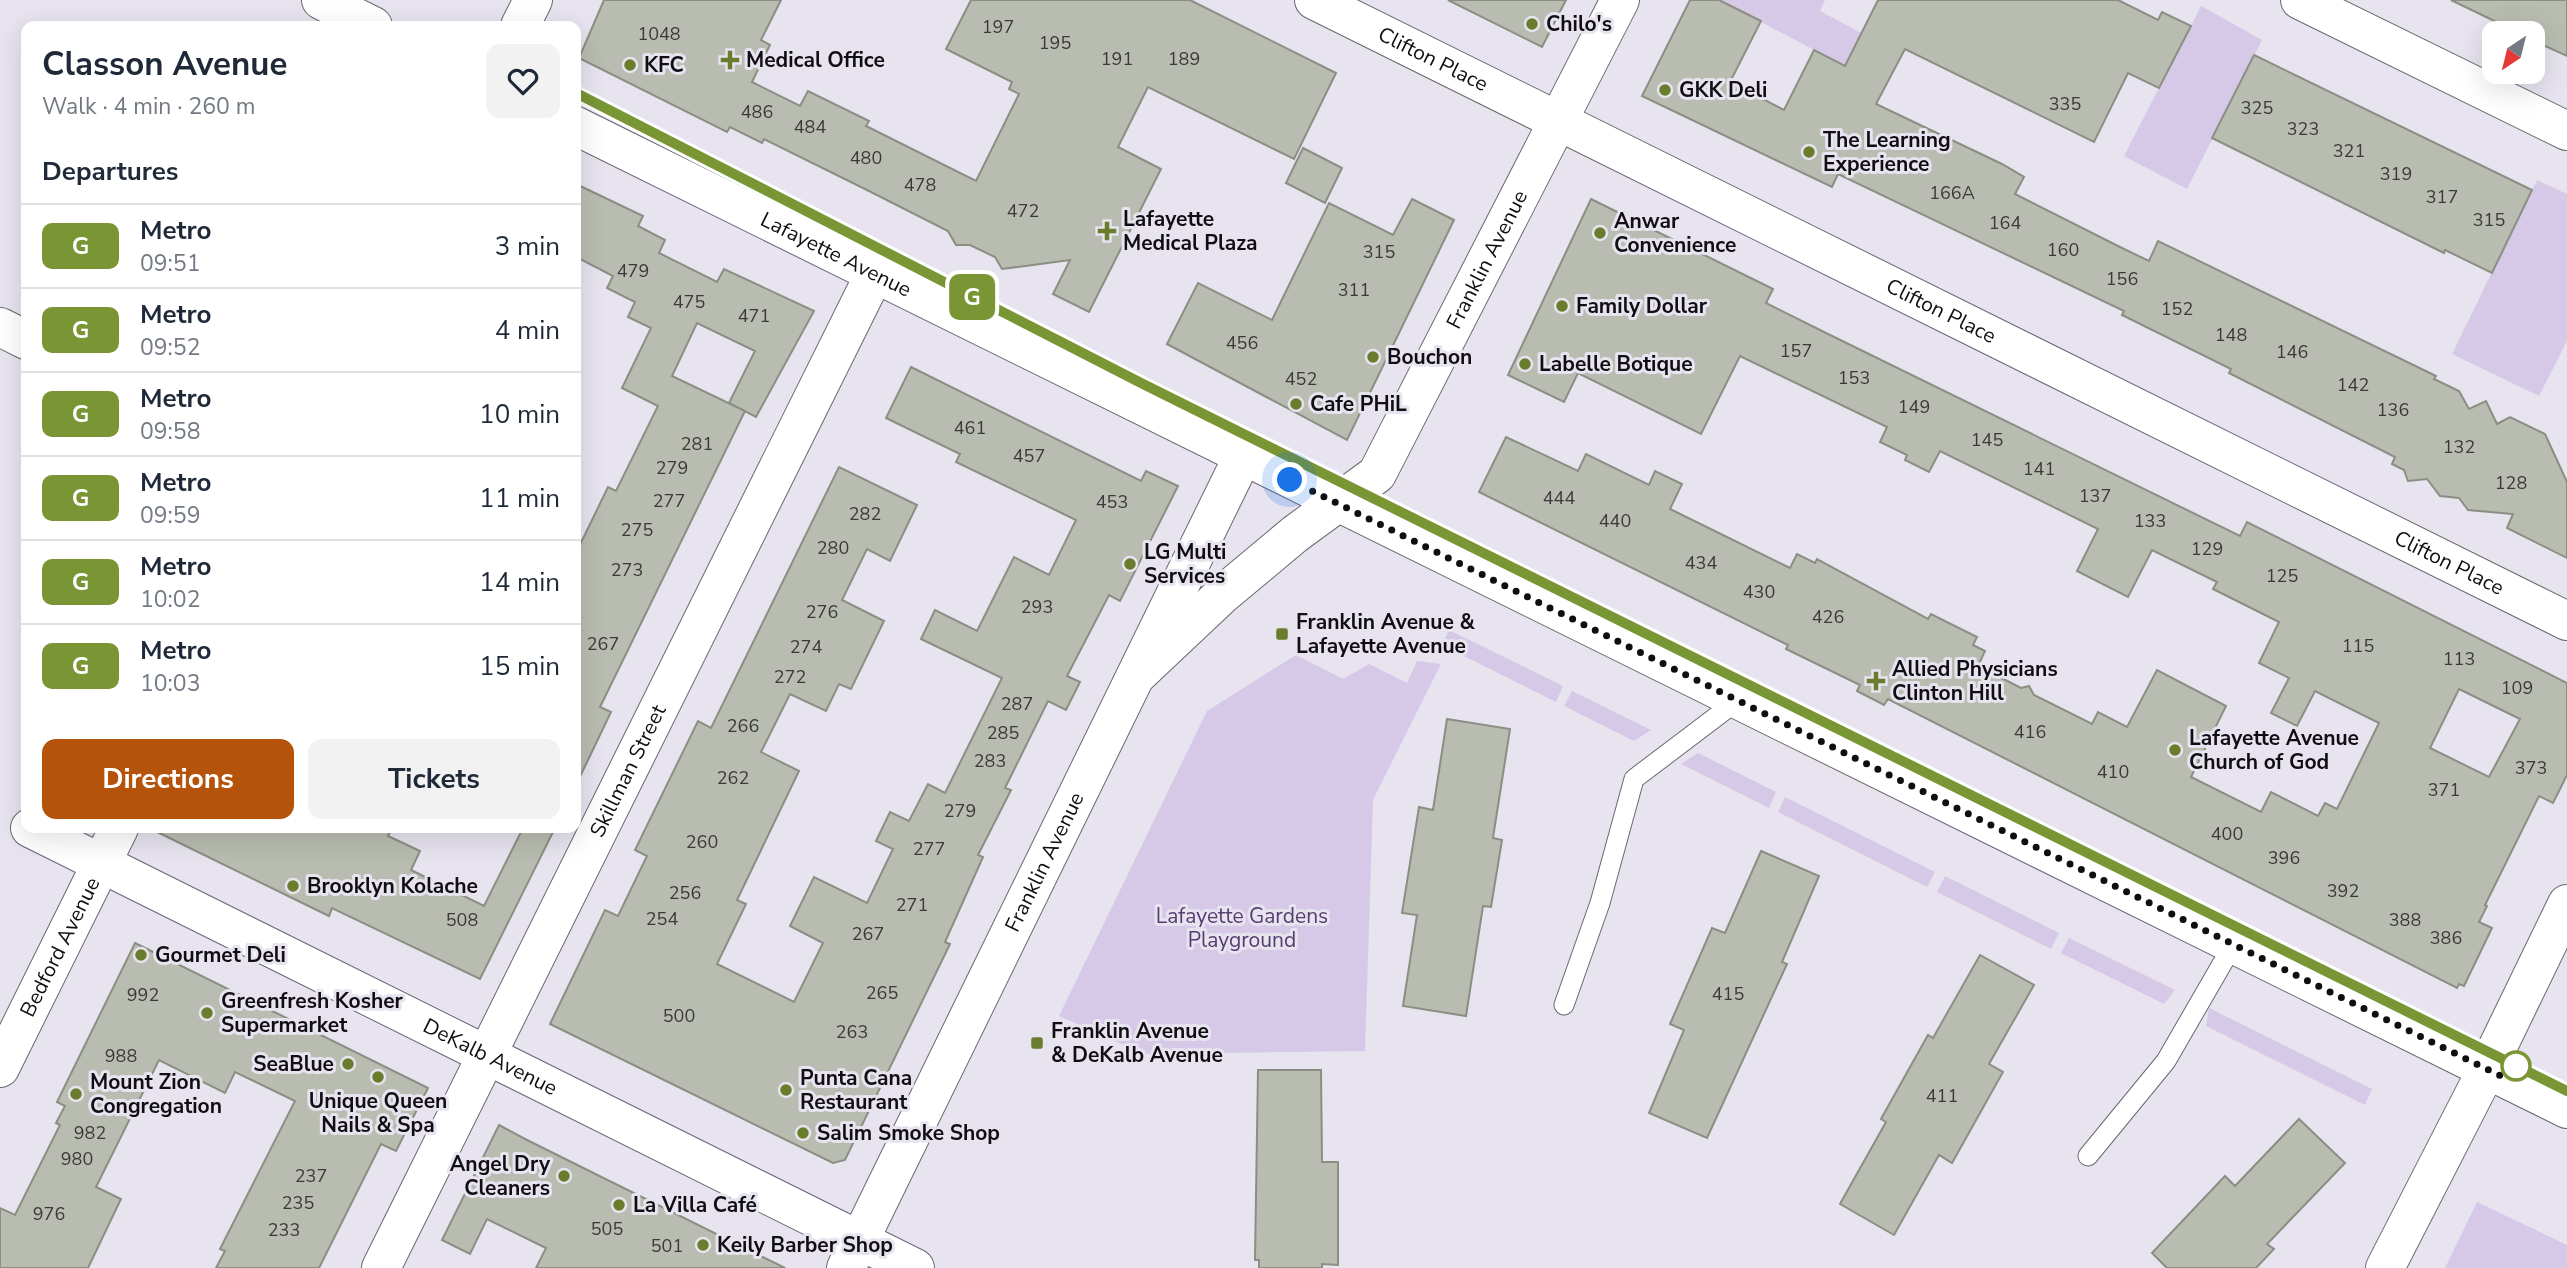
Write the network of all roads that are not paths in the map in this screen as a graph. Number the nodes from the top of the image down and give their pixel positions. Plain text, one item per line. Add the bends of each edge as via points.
1 (321, 0) edge
2 (533, 0) edge
3 (1314, 0) edge
4 (1620, 0) edge
5 (2300, 0) edge
6 (363, 21) edge
7 (522, 21) edge
8 (1559, 122) junction
9 (581, 128) edge
10 (2567, 131) edge
11 (875, 273) junction
12 (0, 327) edge
13 (21, 338) edge
14 (1243, 456) junction
15 (1336, 504) junction
16 (2567, 621) edge
17 (1136, 676) junction
18 (1737, 701) junction
19 (0, 813) edge
20 (21, 824) edge
21 (40, 833) edge
22 (116, 833) edge
23 (101, 863) junction
24 (2567, 904) edge
25 (2233, 945) junction
26 (1564, 1005) dead end
27 (486, 1055) junction
28 (0, 1068) edge
29 (2487, 1069) junction
30 (2567, 1109) edge
31 (2088, 1156) dead end
32 (853, 1254) edge
33 (381, 1268) edge
34 (915, 1268) edge
35 (2385, 1268) edge

1 - 6 street
2 - 7 street
3 - 8 street, Clifton Place
4 - 8 street, Franklin Avenue
5 - 10 street
8 - 15 street, Franklin Avenue via 1377,474
8 - 16 street, Clifton Place
9 - 11 street, Lafayette Avenue
11 - 14 street, Lafayette Avenue
11 - 27 street, Skillman Street
12 - 13 street
14 - 15 street, Lafayette Avenue
14 - 17 street, Franklin Avenue
15 - 17 street, Franklin Avenue via 1222,595
15 - 18 street, Lafayette Avenue
17 - 32 street, Franklin Avenue
18 - 25 street, Lafayette Avenue
18 - 26 lane via 1634,779 1600,904
19 - 20 street, DeKalb Avenue
21 - 23 street, DeKalb Avenue
22 - 23 street, Bedford Avenue
23 - 27 street, DeKalb Avenue
23 - 28 street, Bedford Avenue
24 - 29 street
25 - 29 street, Lafayette Avenue
25 - 31 lane via 2166,1061
27 - 32 street, DeKalb Avenue
27 - 33 street, Skillman Street
29 - 30 street, Lafayette Avenue
29 - 35 street
32 - 34 street, DeKalb Avenue

